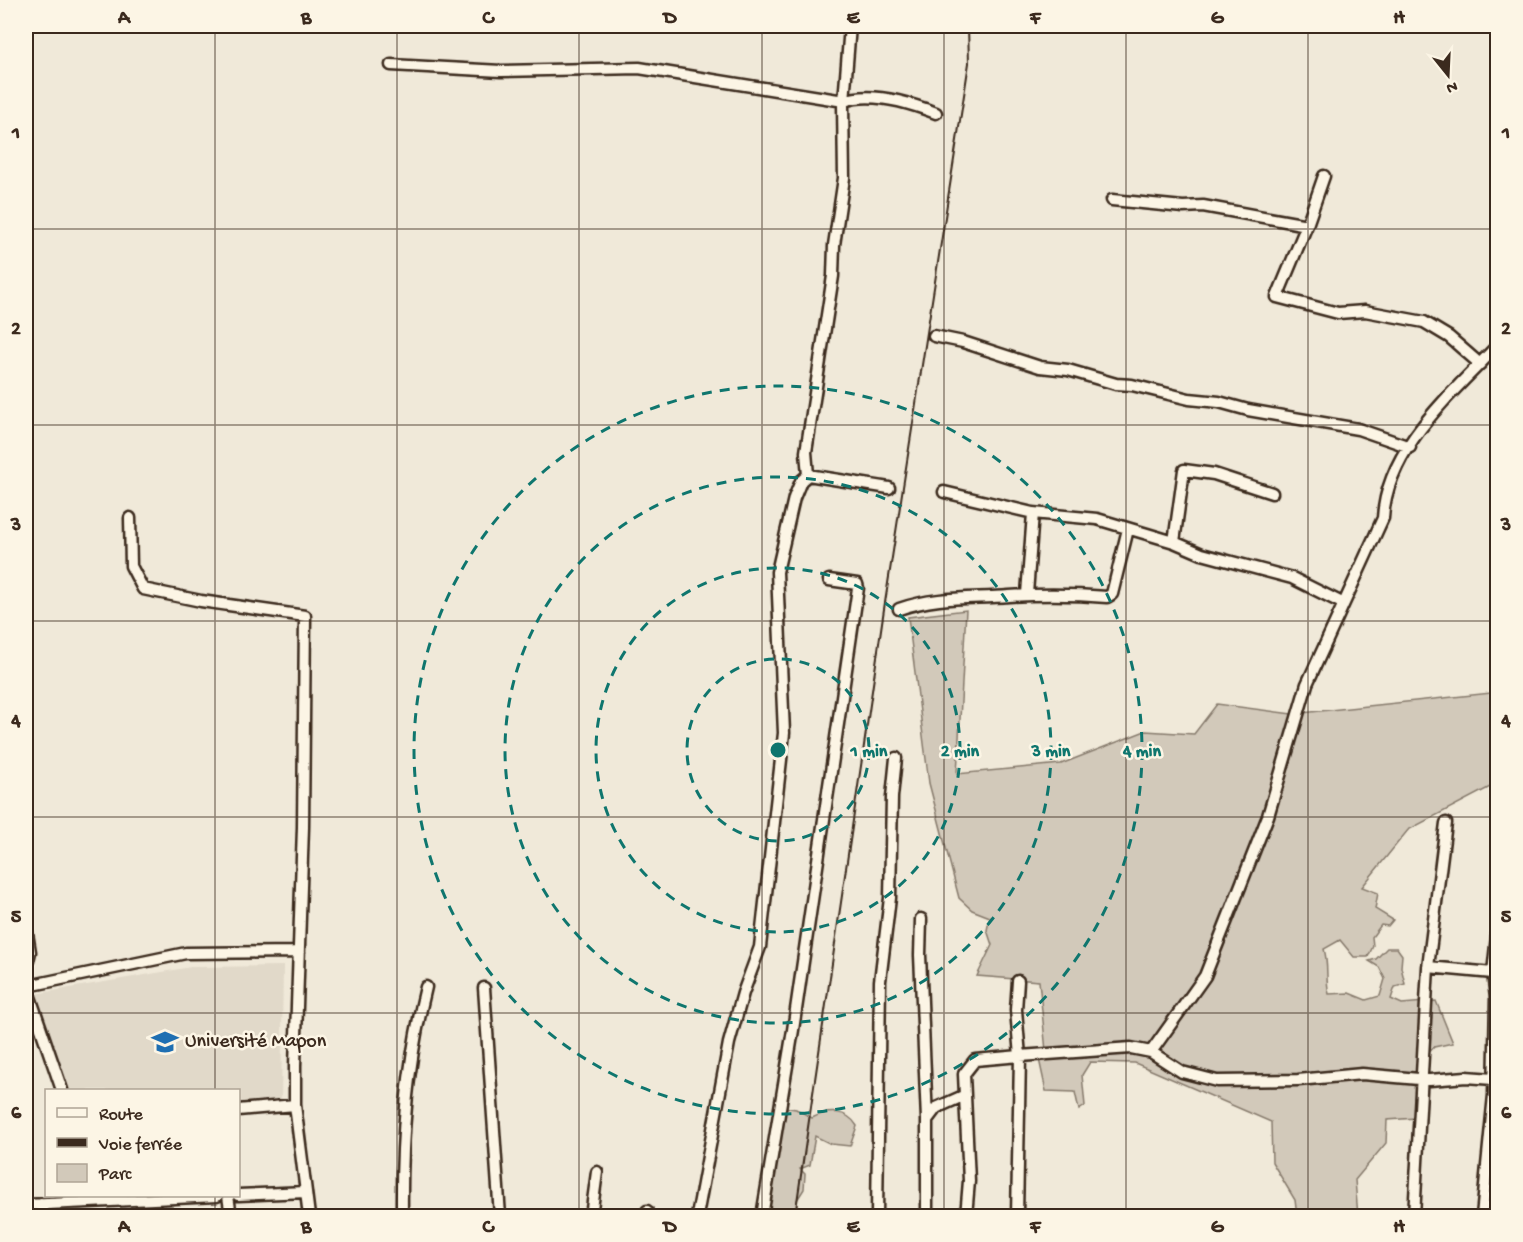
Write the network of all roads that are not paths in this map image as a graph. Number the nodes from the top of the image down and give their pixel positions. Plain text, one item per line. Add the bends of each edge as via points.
1 (850, 26) edge
2 (391, 65) dead end
3 (844, 101) junction
4 (936, 112) dead end
5 (1324, 176) dead end
6 (1112, 200) dead end
7 (1307, 225) junction
8 (934, 336) dead end
9 (1497, 345) edge
10 (1480, 364) junction
11 (1410, 447) junction
12 (808, 475) junction
13 (889, 488) dead end
14 (944, 492) dead end
15 (1272, 493) dead end
16 (1033, 513) junction
17 (130, 518) dead end
18 (1128, 529) junction
19 (1174, 542) junction
20 (829, 580) dead end
21 (1027, 594) junction
22 (1342, 603) junction
23 (899, 609) dead end
24 (896, 758) dead end
25 (1446, 824) dead end
26 (921, 919) dead end
27 (26, 927) edge
28 (1497, 927) edge
29 (299, 952) junction
30 (1428, 967) junction
31 (1492, 973) junction
32 (1018, 981) dead end
33 (28, 986) junction
34 (426, 987) dead end
35 (484, 988) dead end
36 (1151, 1052) junction
37 (1020, 1056) junction
38 (1422, 1079) junction
39 (1493, 1079) junction
40 (62, 1089) edge
41 (963, 1096) junction
42 (295, 1105) junction
43 (240, 1110) edge
44 (927, 1120) junction
45 (597, 1172) dead end
46 (306, 1192) junction
47 (240, 1195) edge
48 (195, 1197) edge
49 (228, 1197) edge
50 (40, 1204) junction
51 (26, 1205) edge
52 (45, 1216) edge
53 (231, 1216) edge
54 (309, 1216) edge
55 (402, 1216) edge
56 (500, 1216) edge
57 (591, 1216) edge
58 (697, 1216) edge
59 (762, 1216) edge
60 (878, 1216) edge
61 (927, 1216) edge
62 (966, 1216) edge
63 (1017, 1216) edge
64 (1414, 1216) edge
65 (1482, 1216) edge

1 - 3 street
2 - 3 street via 501,71 639,68
3 - 4 street via 885,100
3 - 12 street via 844,178 806,452
5 - 7 street
6 - 7 street via 1203,206
7 - 10 street via 1277,297 1338,313 1365,311 1424,322
8 - 11 street via 1040,367 1358,429
9 - 10 street
10 - 11 street via 1441,403
11 - 22 street via 1387,489 1383,518
12 - 13 street
12 - 58 street via 794,498 777,572 784,733 760,947 729,1043
14 - 16 street
15 - 19 street via 1214,474 1184,470
16 - 18 street via 1097,519
16 - 21 street
17 - 29 street via 131,567 143,589 305,616
18 - 19 street
18 - 21 street via 1110,596
19 - 22 street via 1202,554 1292,578
20 - 59 street via 851,581 858,588
21 - 23 street via 934,599
22 - 36 street via 1307,684 1268,816 1205,976
24 - 60 street via 889,909 880,984
25 - 30 street
26 - 44 street
27 - 33 street via 30,952
28 - 31 street
29 - 33 street via 186,953
29 - 42 street
30 - 31 street
30 - 38 street
31 - 39 street via 1496,998
32 - 37 street
33 - 40 street
34 - 55 street via 403,1125
35 - 56 street
36 - 37 street via 1131,1048
36 - 38 street via 1182,1072 1217,1081 1362,1074
37 - 41 street via 971,1062 964,1074
37 - 63 street
38 - 39 street
38 - 64 street
39 - 65 street
41 - 44 street via 936,1108
41 - 62 street via 969,1181
42 - 43 street
42 - 46 street
44 - 61 street
45 - 57 street
46 - 47 street
46 - 54 street
48 - 50 street
49 - 53 street
50 - 51 street
50 - 52 street

